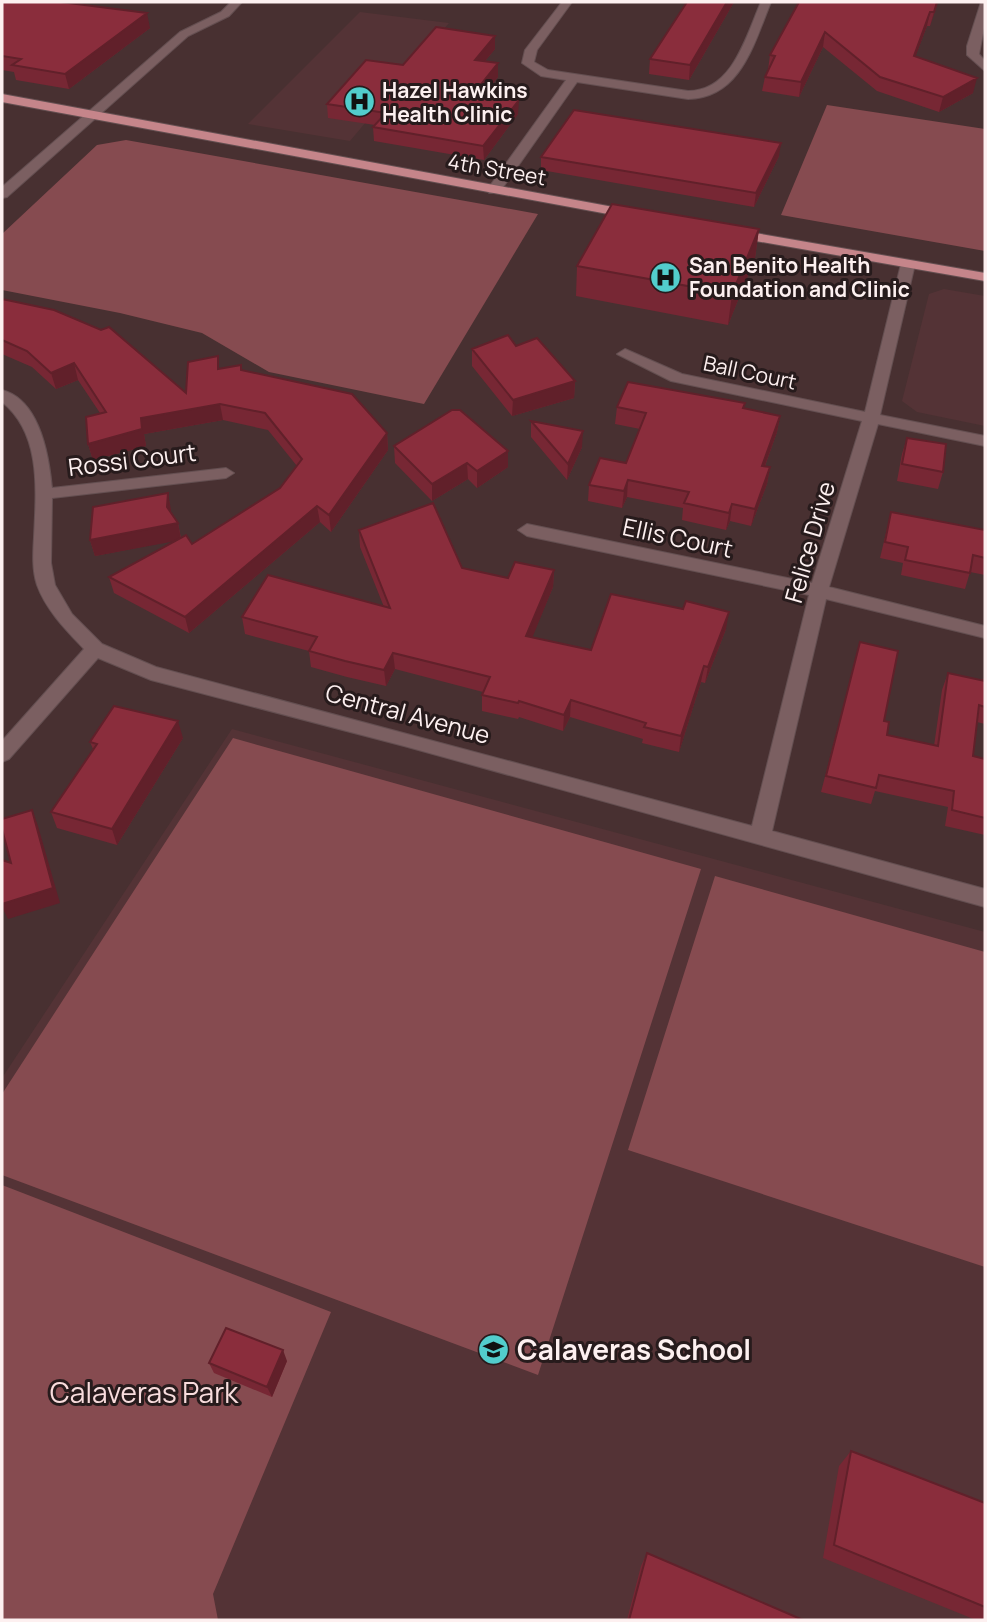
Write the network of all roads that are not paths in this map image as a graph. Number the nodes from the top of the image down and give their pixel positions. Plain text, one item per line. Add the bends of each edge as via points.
1 (237, 2) edge
2 (567, 2) edge
3 (766, 2) edge
4 (985, 4) edge
5 (982, 64) edge
6 (574, 78) junction
7 (2, 98) edge
8 (88, 115) junction
9 (494, 190) junction
10 (2, 194) edge
11 (654, 219) edge
12 (721, 230) edge
13 (908, 264) junction
14 (985, 277) edge
15 (625, 354) dead end
16 (2, 395) edge
17 (871, 419) junction
18 (985, 441) edge
19 (226, 473) dead end
20 (44, 494) junction
21 (527, 530) dead end
22 (818, 591) junction
23 (985, 632) edge
24 (95, 649) junction
25 (2, 754) edge
26 (760, 835) junction
27 (985, 898) edge

1 - 8 street via 225,14 184,34
2 - 6 street via 531,50 528,63 544,73
3 - 6 street via 732,74 707,94
4 - 5 street via 973,46 973,55
6 - 9 street
7 - 8 main road, 4th Street
8 - 9 main road, 4th Street
8 - 10 street
9 - 11 main road, 4th Street
12 - 13 main road
13 - 14 main road
13 - 17 street, Felice Drive
15 - 17 street, Ball Court via 677,378
16 - 20 street, Central Avenue via 15,405 35,435
17 - 18 street, Ball Court
17 - 22 street, Felice Drive
19 - 20 street, Rossi Court
20 - 24 street, Central Avenue via 42,563 46,585 65,618
21 - 22 street, Ellis Court
22 - 23 street, Ellis Court
22 - 26 street, Felice Drive
24 - 25 street
24 - 26 street, Central Avenue via 150,673
26 - 27 street, Central Avenue

